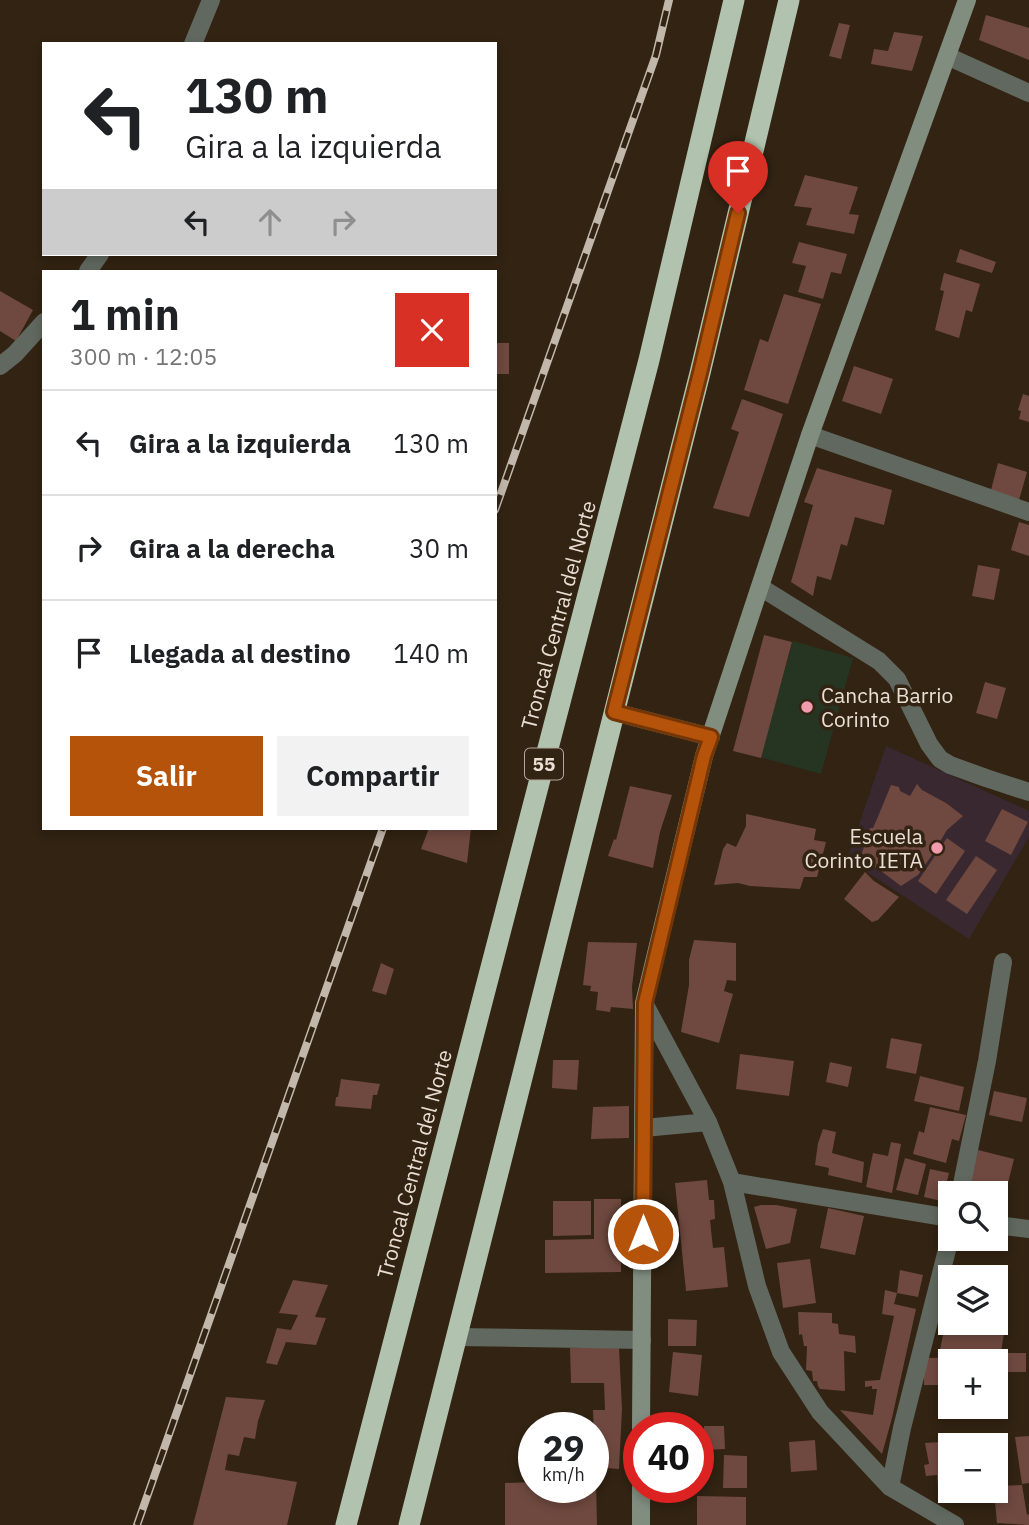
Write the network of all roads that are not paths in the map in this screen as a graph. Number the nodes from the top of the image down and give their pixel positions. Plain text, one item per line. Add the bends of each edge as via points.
1 (212, 0) edge
2 (734, 0) edge
3 (789, 0) edge
4 (967, 0) edge
5 (194, 42) edge
6 (947, 57) junction
7 (1029, 93) edge
8 (42, 324) edge
9 (0, 366) edge
10 (810, 435) junction
11 (1029, 512) edge
12 (760, 587) junction
13 (614, 712) junction
14 (711, 737) junction
15 (1029, 792) edge
16 (1003, 962) dead end
17 (645, 1003) junction
18 (708, 1122) junction
19 (643, 1128) junction
20 (963, 1181) edge
21 (732, 1182) junction
22 (938, 1216) edge
23 (1008, 1226) edge
24 (1029, 1229) edge
25 (947, 1251) edge
26 (456, 1337) junction
27 (642, 1340) junction
28 (641, 1412) edge
29 (890, 1487) junction
30 (641, 1503) edge
31 (345, 1525) edge
32 (409, 1525) edge
33 (641, 1525) edge
34 (955, 1525) edge

1 - 5 street
2 - 31 highway, Troncal Central del Norte / 55 via 649,360
3 - 13 highway
4 - 6 street
6 - 7 street
6 - 10 street
8 - 9 street
10 - 11 street
10 - 12 street
12 - 14 street
12 - 15 street via 879,661 897,679 940,758
13 - 14 street
13 - 26 highway
14 - 17 street
16 - 20 street
17 - 18 street
17 - 19 street
18 - 19 street
18 - 21 street
19 - 27 street
21 - 22 street
21 - 29 street via 757,1286 781,1352 820,1412
23 - 24 street
25 - 29 street
26 - 27 street
26 - 32 highway
27 - 28 street
29 - 34 street
30 - 33 street

